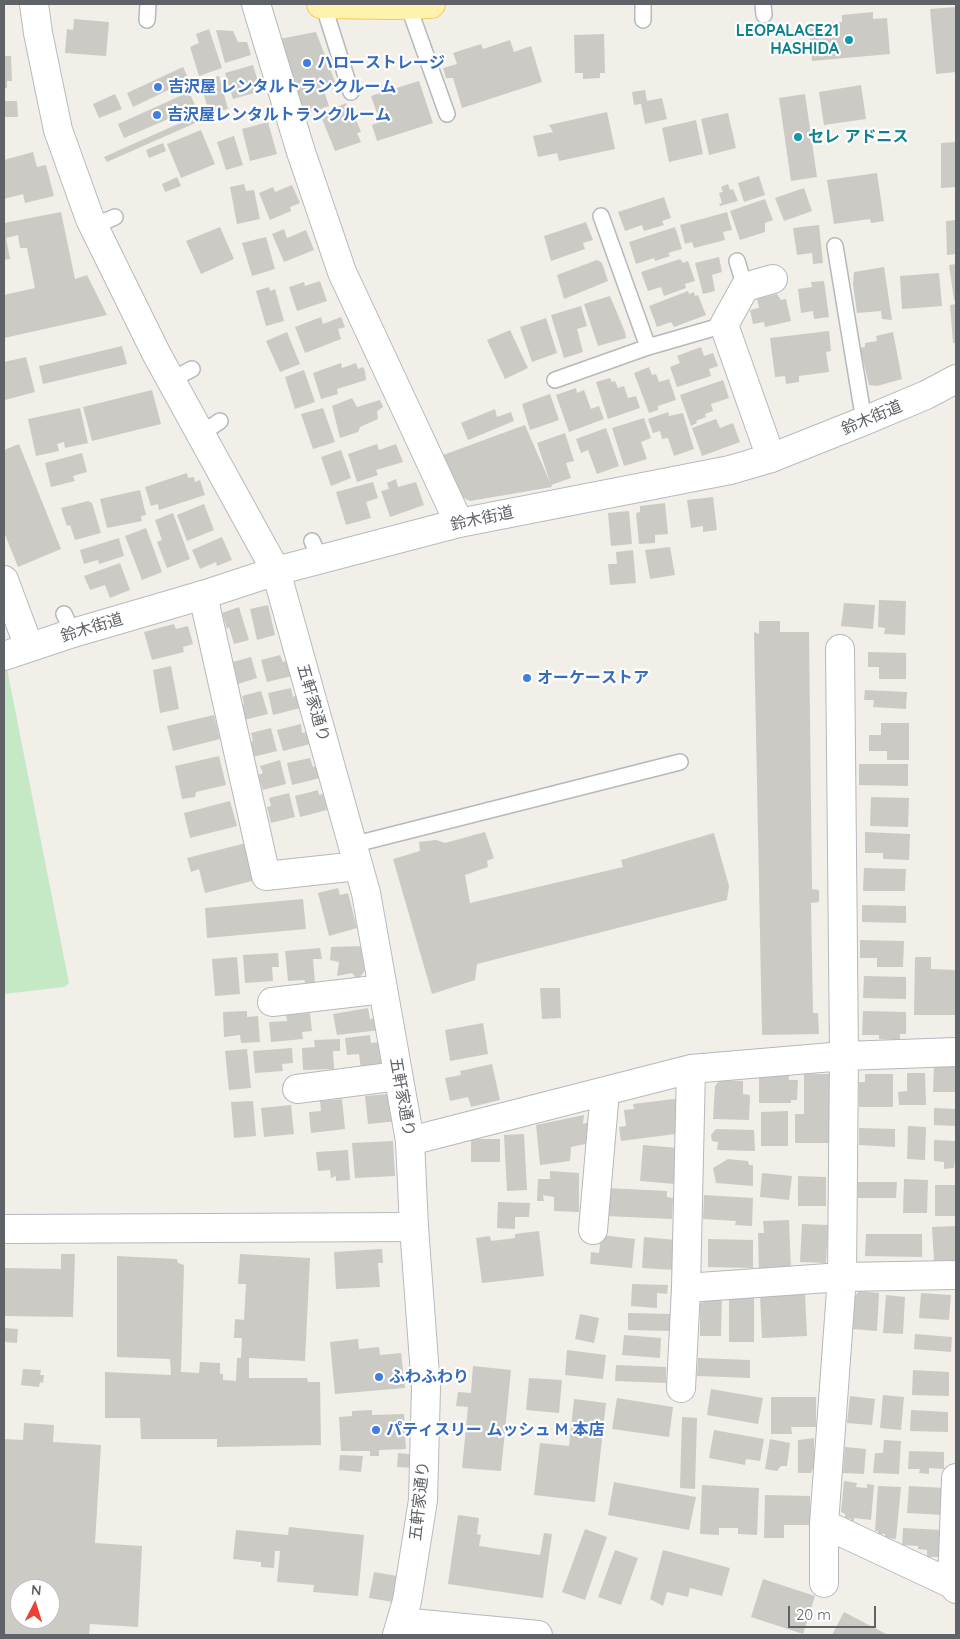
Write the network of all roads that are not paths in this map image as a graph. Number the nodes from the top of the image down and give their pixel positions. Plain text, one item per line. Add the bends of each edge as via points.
1 (34, 4) edge
2 (148, 4) edge
3 (256, 4) edge
4 (322, 4) edge
5 (406, 4) edge
6 (642, 4) edge
7 (147, 20) dead end
8 (643, 20) dead end
9 (351, 92) dead end
10 (447, 114) dead end
11 (601, 216) dead end
12 (835, 246) dead end
13 (738, 261) dead end
14 (773, 278) dead end
15 (745, 287) junction
16 (724, 325) junction
17 (648, 347) junction
18 (956, 379) edge
19 (554, 380) dead end
20 (864, 422) junction
21 (771, 458) junction
22 (459, 523) junction
23 (276, 571) junction
24 (4, 580) edge
25 (203, 595) junction
26 (840, 649) dead end
27 (16, 652) edge
28 (680, 762) dead end
29 (355, 856) junction
30 (383, 989) junction
31 (272, 1002) dead end
32 (956, 1052) edge
33 (844, 1056) junction
34 (691, 1069) junction
35 (398, 1076) junction
36 (297, 1090) dead end
37 (606, 1091) junction
38 (410, 1141) junction
39 (414, 1227) junction
40 (4, 1229) edge
41 (593, 1230) dead end
42 (956, 1275) edge
43 (842, 1277) junction
44 (686, 1288) junction
45 (681, 1388) dead end
46 (956, 1478) edge
47 (956, 1487) edge
48 (824, 1524) junction
49 (824, 1583) dead end
50 (954, 1587) edge
51 (399, 1629) edge
52 (538, 1635) edge

1 - 23 street, 五軒家通り via 58,130 210,428
2 - 7 lane
3 - 22 street via 342,272 407,397
4 - 5 main road
4 - 9 lane
5 - 10 lane
6 - 8 lane
11 - 17 lane
12 - 20 lane
13 - 15 lane
14 - 15 street
15 - 16 street
16 - 17 lane
16 - 21 street
17 - 19 lane
18 - 20 street, 鈴木街道
20 - 21 street, 鈴木街道
21 - 22 street, 鈴木街道 via 718,473
22 - 23 street, 鈴木街道 via 316,550
23 - 25 street, 鈴木街道
23 - 29 street, 五軒家通り
24 - 27 street
25 - 27 street, 鈴木街道 via 68,624
25 - 29 street via 266,876
26 - 33 street
28 - 29 lane
29 - 30 street, 五軒家通り via 366,893
30 - 31 street
30 - 35 street, 五軒家通り
32 - 33 street
33 - 34 street
33 - 43 street
34 - 37 street
34 - 44 street
35 - 36 street
35 - 38 street, 五軒家通り
37 - 38 street
37 - 41 street
38 - 39 street, 五軒家通り
39 - 40 street
39 - 51 street, 五軒家通り via 426,1388 424,1492 407,1601
42 - 43 street
43 - 44 street
43 - 48 street
44 - 45 street
46 - 47 street
47 - 50 street
48 - 49 street
48 - 50 street
51 - 52 street

